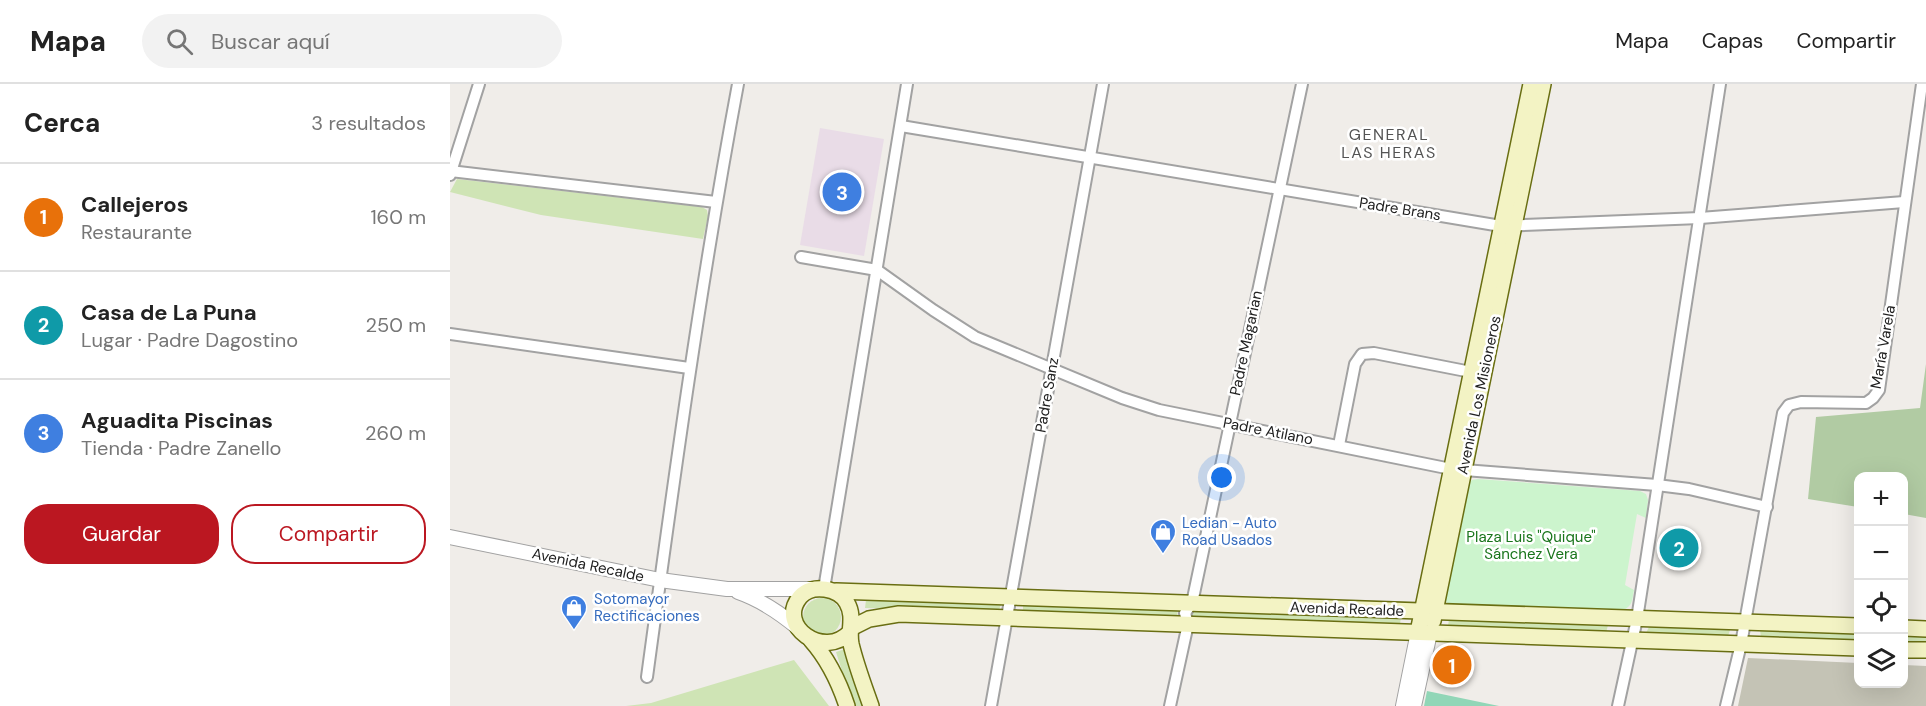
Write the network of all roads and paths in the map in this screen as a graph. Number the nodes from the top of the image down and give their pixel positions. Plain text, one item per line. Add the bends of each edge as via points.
1 (478, 84) edge
2 (738, 84) edge
3 (907, 84) edge
4 (1103, 84) edge
5 (1302, 84) edge
6 (1531, 84) edge
7 (1543, 84) edge
8 (1720, 84) edge
9 (1922, 84) edge
10 (901, 126) junction
11 (1090, 157) junction
12 (451, 172) edge
13 (1280, 190) junction
14 (716, 202) junction
15 (1904, 202) junction
16 (1700, 218) junction
17 (1508, 226) junction
18 (801, 257) dead end
19 (876, 270) junction
20 (450, 334) edge
21 (689, 368) junction
22 (1051, 371) junction
23 (1471, 372) junction
24 (1229, 424) junction
25 (1339, 446) junction
26 (1458, 470) junction
27 (1658, 485) junction
28 (1767, 507) junction
29 (450, 537) edge
30 (660, 580) junction
31 (727, 589) junction
32 (824, 590) junction
33 (1010, 597) junction
34 (1192, 603) junction
35 (1428, 611) junction
36 (1006, 618) junction
37 (1637, 619) junction
38 (1745, 622) junction
39 (1188, 624) junction
40 (1854, 626) edge
41 (798, 628) junction
42 (1908, 628) edge
43 (1926, 629) edge
44 (850, 630) junction
45 (1424, 633) junction
46 (811, 640) junction
47 (1633, 640) junction
48 (1741, 644) junction
49 (1854, 648) edge
50 (1908, 650) edge
51 (1926, 650) edge
52 (647, 677) dead end
53 (847, 706) edge
54 (871, 706) edge
55 (991, 706) edge
56 (1170, 706) edge
57 (1402, 706) edge
58 (1414, 706) edge
59 (1618, 706) edge
60 (1726, 706) edge

1 - 12 street
2 - 14 street
3 - 10 street
4 - 11 street, Padre Sanz
5 - 13 street, Padre Magarian
6 - 17 main road, Avenida Los Misioneros
7 - 17 main road, Avenida Los Misioneros
8 - 16 street
9 - 15 street, María Varela
10 - 11 street, Padre Brans
10 - 19 street
11 - 13 street, Padre Brans
11 - 22 street, Padre Sanz
12 - 14 street
13 - 17 street, Padre Brans
13 - 24 street, Padre Magarian
14 - 21 street
15 - 16 street, Padre Brans
15 - 28 street, María Varela via 1879,390 1866,403 1789,405 1783,413
16 - 17 street, Padre Brans
16 - 27 street
17 - 23 main road, Avenida Los Misioneros
17 - 26 main road, Avenida Los Misioneros
18 - 19 street, Padre Atilano
19 - 22 street, Padre Atilano via 975,338
19 - 32 street
20 - 21 street
21 - 30 street
22 - 24 street, Padre Atilano via 1160,410
22 - 33 street, Padre Sanz
23 - 25 street via 1362,354 1355,364
23 - 26 main road, Avenida Los Misioneros
24 - 25 street, Padre Atilano
24 - 34 street, Padre Magarian
25 - 26 street, Padre Atilano
26 - 27 street, Padre Atilano
26 - 35 main road, Avenida Los Misioneros
27 - 28 street, Padre Atilano
27 - 37 street
28 - 38 street, María Varela
29 - 30 street, Avenida Recalde
30 - 31 street, Avenida Recalde
30 - 52 street
31 - 32 street, Avenida Recalde
31 - 41 street, Avenida Recalde via 763,602
32 - 33 main road, Avenida Recalde
32 - 41 main road via 804,593 796,603
32 - 44 main road via 848,604
33 - 34 main road, Avenida Recalde
33 - 36 street, Padre Sanz
34 - 35 main road, Avenida Recalde
34 - 39 street, Padre Magarian via 1185,614
35 - 37 main road, Avenida Recalde
35 - 45 main road, Avenida Los Misioneros
36 - 39 main road, Avenida Recalde
36 - 44 main road, Avenida Recalde via 899,614 869,619
36 - 55 street, Padre Sanz
37 - 38 main road, Avenida Recalde
37 - 47 street
38 - 40 main road, Avenida Recalde
38 - 48 street, María Varela
39 - 45 main road, Avenida Recalde
39 - 56 street, Padre Magarian
41 - 46 main road
42 - 43 main road
44 - 46 main road via 840,640
44 - 54 main road via 851,646
45 - 47 main road, Avenida Recalde
45 - 57 street, Avenida Los Misioneros
45 - 58 street, Avenida Los Misioneros
46 - 53 main road via 834,675
47 - 48 main road, Avenida Recalde
47 - 59 street
48 - 49 main road, Avenida Recalde
48 - 60 street, María Varela
50 - 51 main road

